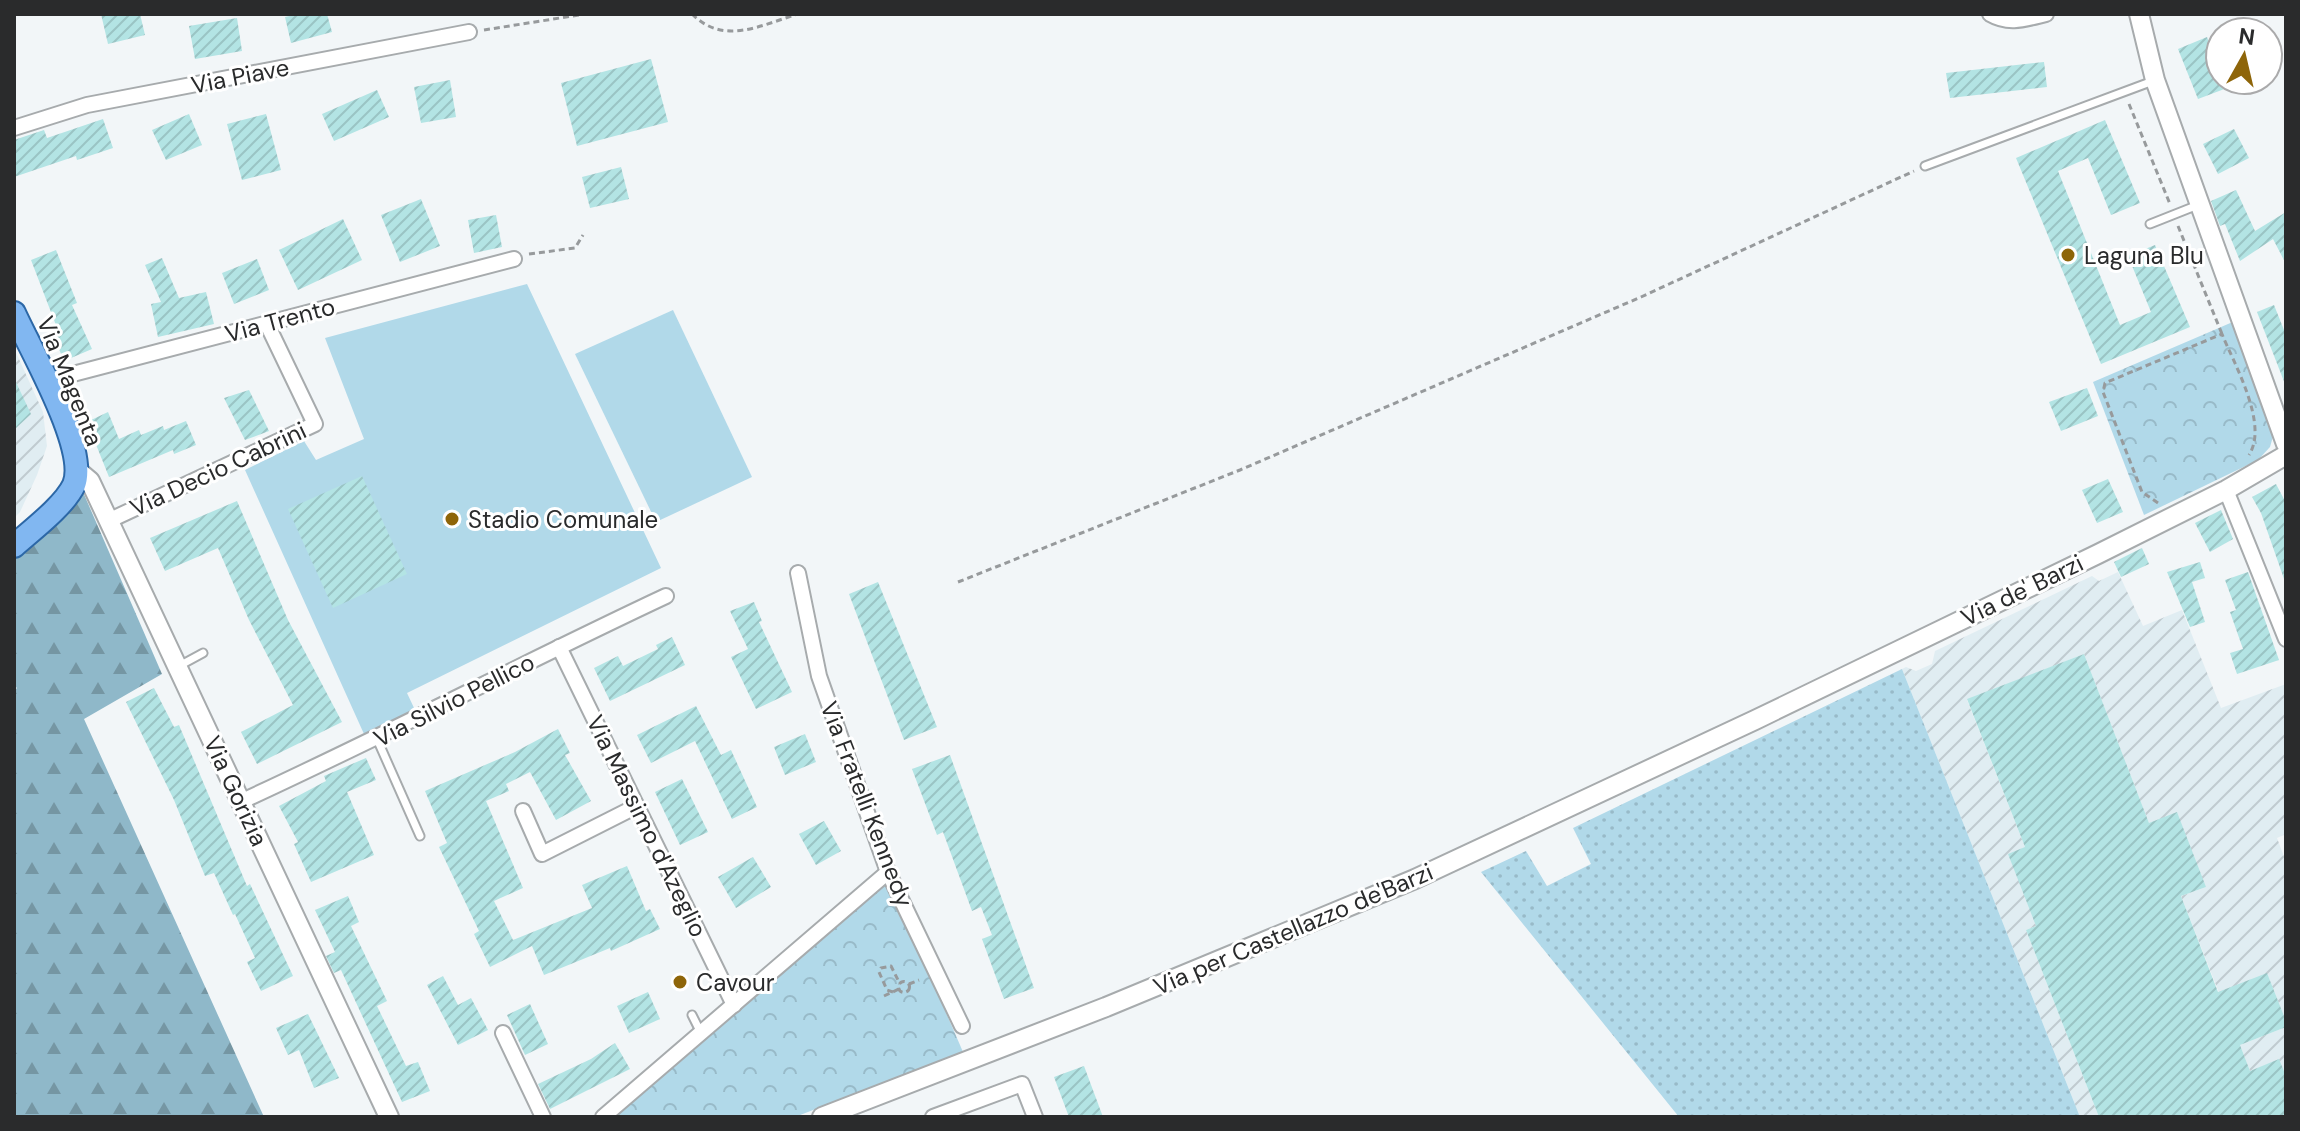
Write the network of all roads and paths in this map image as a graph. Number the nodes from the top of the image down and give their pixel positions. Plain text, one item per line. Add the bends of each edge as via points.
1 (585, 14) edge
2 (692, 14) edge
3 (798, 14) edge
4 (1990, 14) edge
5 (2046, 14) edge
6 (2139, 14) edge
7 (469, 32) joint
8 (2155, 80) junction
9 (14, 128) edge
10 (1925, 166) joint
11 (2201, 204) junction
12 (2150, 224) dead end
13 (583, 235) dead end
14 (514, 259) joint
15 (15, 321) edge
16 (267, 324) junction
17 (46, 381) junction
18 (2265, 382) junction
19 (2286, 398) edge
20 (2286, 444) edge
21 (2286, 455) edge
22 (2244, 461) dead end
23 (77, 470) junction
24 (2226, 490) junction
25 (2169, 498) dead end
26 (2158, 503) junction
27 (108, 521) junction
28 (2150, 528) junction
29 (14, 546) edge
30 (798, 573) dead end
31 (958, 582) dead end
32 (666, 596) dead end
33 (2286, 639) edge
34 (559, 647) junction
35 (203, 653) dead end
36 (177, 667) junction
37 (1755, 720) joint
38 (377, 739) junction
39 (240, 802) junction
40 (637, 806) junction
41 (523, 811) dead end
42 (420, 836) dead end
43 (888, 872) junction
44 (919, 980) dead end
45 (909, 984) junction
46 (899, 986) junction
47 (893, 992) junction
48 (884, 996) dead end
49 (734, 1005) junction
50 (692, 1015) dead end
51 (962, 1026) dead end
52 (503, 1033) dead end
53 (701, 1033) junction
54 (389, 1117) edge
55 (543, 1117) edge
56 (603, 1117) edge
57 (822, 1117) edge
58 (933, 1117) edge
59 (1035, 1117) edge

1 - 7 path
2 - 3 path via 714,30 738,32
4 - 5 street via 2018,21
6 - 8 street
7 - 9 street, Via Piave via 87,105
8 - 10 lane
8 - 11 street
10 - 31 path via 1641,297 1312,439
11 - 12 lane
11 - 18 street
13 - 14 path via 575,248
14 - 16 street, Via Trento
15 - 17 main road, Via Magenta
16 - 17 street, Via Trento
16 - 27 street, Via Decio Cabrini via 315,424
17 - 23 main road, Via Magenta via 73,446
18 - 19 street
18 - 20 street
21 - 24 street, Via de' Barzi
22 - 26 path via 2253,449 2255,419 2222,334 2105,383 2103,392 2142,492
23 - 27 street, Via Gorizia via 90,481
23 - 29 main road via 66,498
24 - 28 street, Via de' Barzi
24 - 33 street
25 - 26 path
26 - 28 path via 2147,511
27 - 36 street, Via Gorizia
28 - 37 street, Via de' Barzi via 2100,558 1801,704
30 - 43 street, Via Fratelli Kennedy via 819,676
32 - 34 street, Via Silvio Pellico
34 - 38 street, Via Silvio Pellico
34 - 40 street, Via Massimo d'Azeglio
35 - 36 lane
36 - 39 street, Via Gorizia
37 - 57 street, Via per Castellazzo de'Barzi via 1544,827 1108,1012
38 - 39 street, Via Silvio Pellico
38 - 42 lane
39 - 54 street, Via Gorizia
40 - 41 street via 542,854
40 - 49 street, Via Massimo d'Azeglio
43 - 49 street
43 - 51 street, Via Fratelli Kennedy
44 - 45 path
45 - 46 path
45 - 46 path via 908,992 902,993
46 - 47 path
46 - 47 path via 891,966 879,970
47 - 48 path
49 - 53 street
50 - 53 lane
52 - 55 street
53 - 56 street
58 - 59 street via 1022,1084

